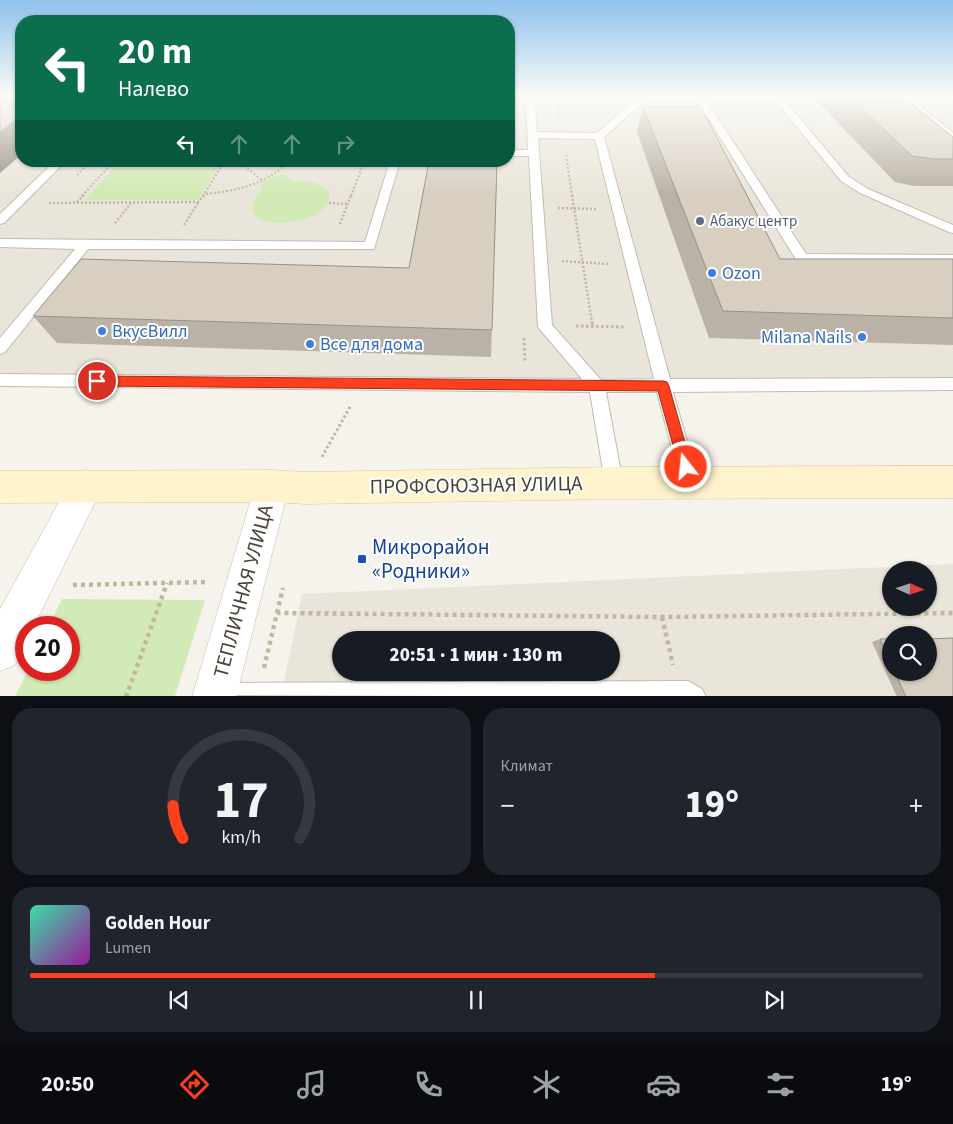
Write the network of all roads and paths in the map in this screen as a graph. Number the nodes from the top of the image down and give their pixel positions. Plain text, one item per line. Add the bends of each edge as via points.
1 (532, 128) edge
2 (608, 128) edge
3 (720, 128) edge
4 (803, 128) edge
5 (942, 128) edge
6 (532, 135) junction
7 (599, 136) junction
8 (953, 138) edge
9 (515, 153) edge
10 (533, 153) junction
11 (566, 153) dead end
12 (55, 167) edge
13 (108, 167) edge
14 (221, 167) edge
15 (246, 167) edge
16 (285, 167) edge
17 (362, 167) edge
18 (393, 167) edge
19 (263, 181) junction
20 (205, 194) junction
21 (198, 202) junction
22 (17, 203) junction
23 (77, 203) junction
24 (329, 204) dead end
25 (348, 204) junction
26 (536, 207) junction
27 (574, 209) junction
28 (618, 210) junction
29 (0, 220) edge
30 (340, 224) dead end
31 (183, 226) dead end
32 (953, 229) edge
33 (0, 243) edge
34 (85, 245) junction
35 (953, 259) edge
36 (540, 260) junction
37 (583, 263) junction
38 (631, 264) junction
39 (545, 324) junction
40 (593, 327) junction
41 (648, 327) junction
42 (0, 348) edge
43 (0, 380) edge
44 (953, 384) edge
45 (597, 386) junction
46 (663, 386) junction
47 (953, 482) edge
48 (614, 483) junction
49 (690, 483) junction
50 (86, 486) junction
51 (272, 486) junction
52 (0, 487) edge
53 (167, 583) dead end
54 (953, 613) edge
55 (662, 617) junction
56 (0, 650) edge
57 (258, 694) junction
58 (686, 695) edge
59 (126, 696) edge
60 (215, 696) edge

1 - 6 lane
2 - 7 lane
3 - 35 lane via 802,258
4 - 32 lane via 845,179
5 - 8 lane
6 - 7 lane
6 - 10 lane
7 - 28 lane
9 - 10 lane
10 - 26 lane
11 - 27 path
12 - 22 lane
13 - 23 path
14 - 20 path
15 - 19 path
16 - 19 path
17 - 25 path
18 - 34 lane via 370,246
19 - 20 path via 241,190
20 - 21 path
21 - 23 path
21 - 31 path
22 - 23 path
22 - 29 lane
24 - 25 path
25 - 30 path
26 - 27 path
26 - 36 lane
27 - 28 path
27 - 37 path
28 - 38 lane
33 - 34 lane
34 - 42 lane
36 - 37 path
36 - 39 lane
37 - 38 path
37 - 40 path
38 - 41 lane
39 - 40 path
39 - 45 lane
40 - 41 path
41 - 46 lane
43 - 45 lane
44 - 46 lane
45 - 46 lane
45 - 48 lane
46 - 49 lane
47 - 49 main road, ПРОФСОЮЗНАЯ УЛИЦА
48 - 49 main road, ПРОФСОЮЗНАЯ УЛИЦА
48 - 51 main road, ПРОФСОЮЗНАЯ УЛИЦА
50 - 51 main road, ПРОФСОЮЗНАЯ УЛИЦА
50 - 52 main road, ПРОФСОЮЗНАЯ УЛИЦА
50 - 56 street
51 - 60 street, ТЕПЛИЧНАЯ УЛИЦА
53 - 59 path
54 - 55 path
55 - 57 path via 277,613
55 - 58 path
57 - 58 lane
57 - 60 lane

